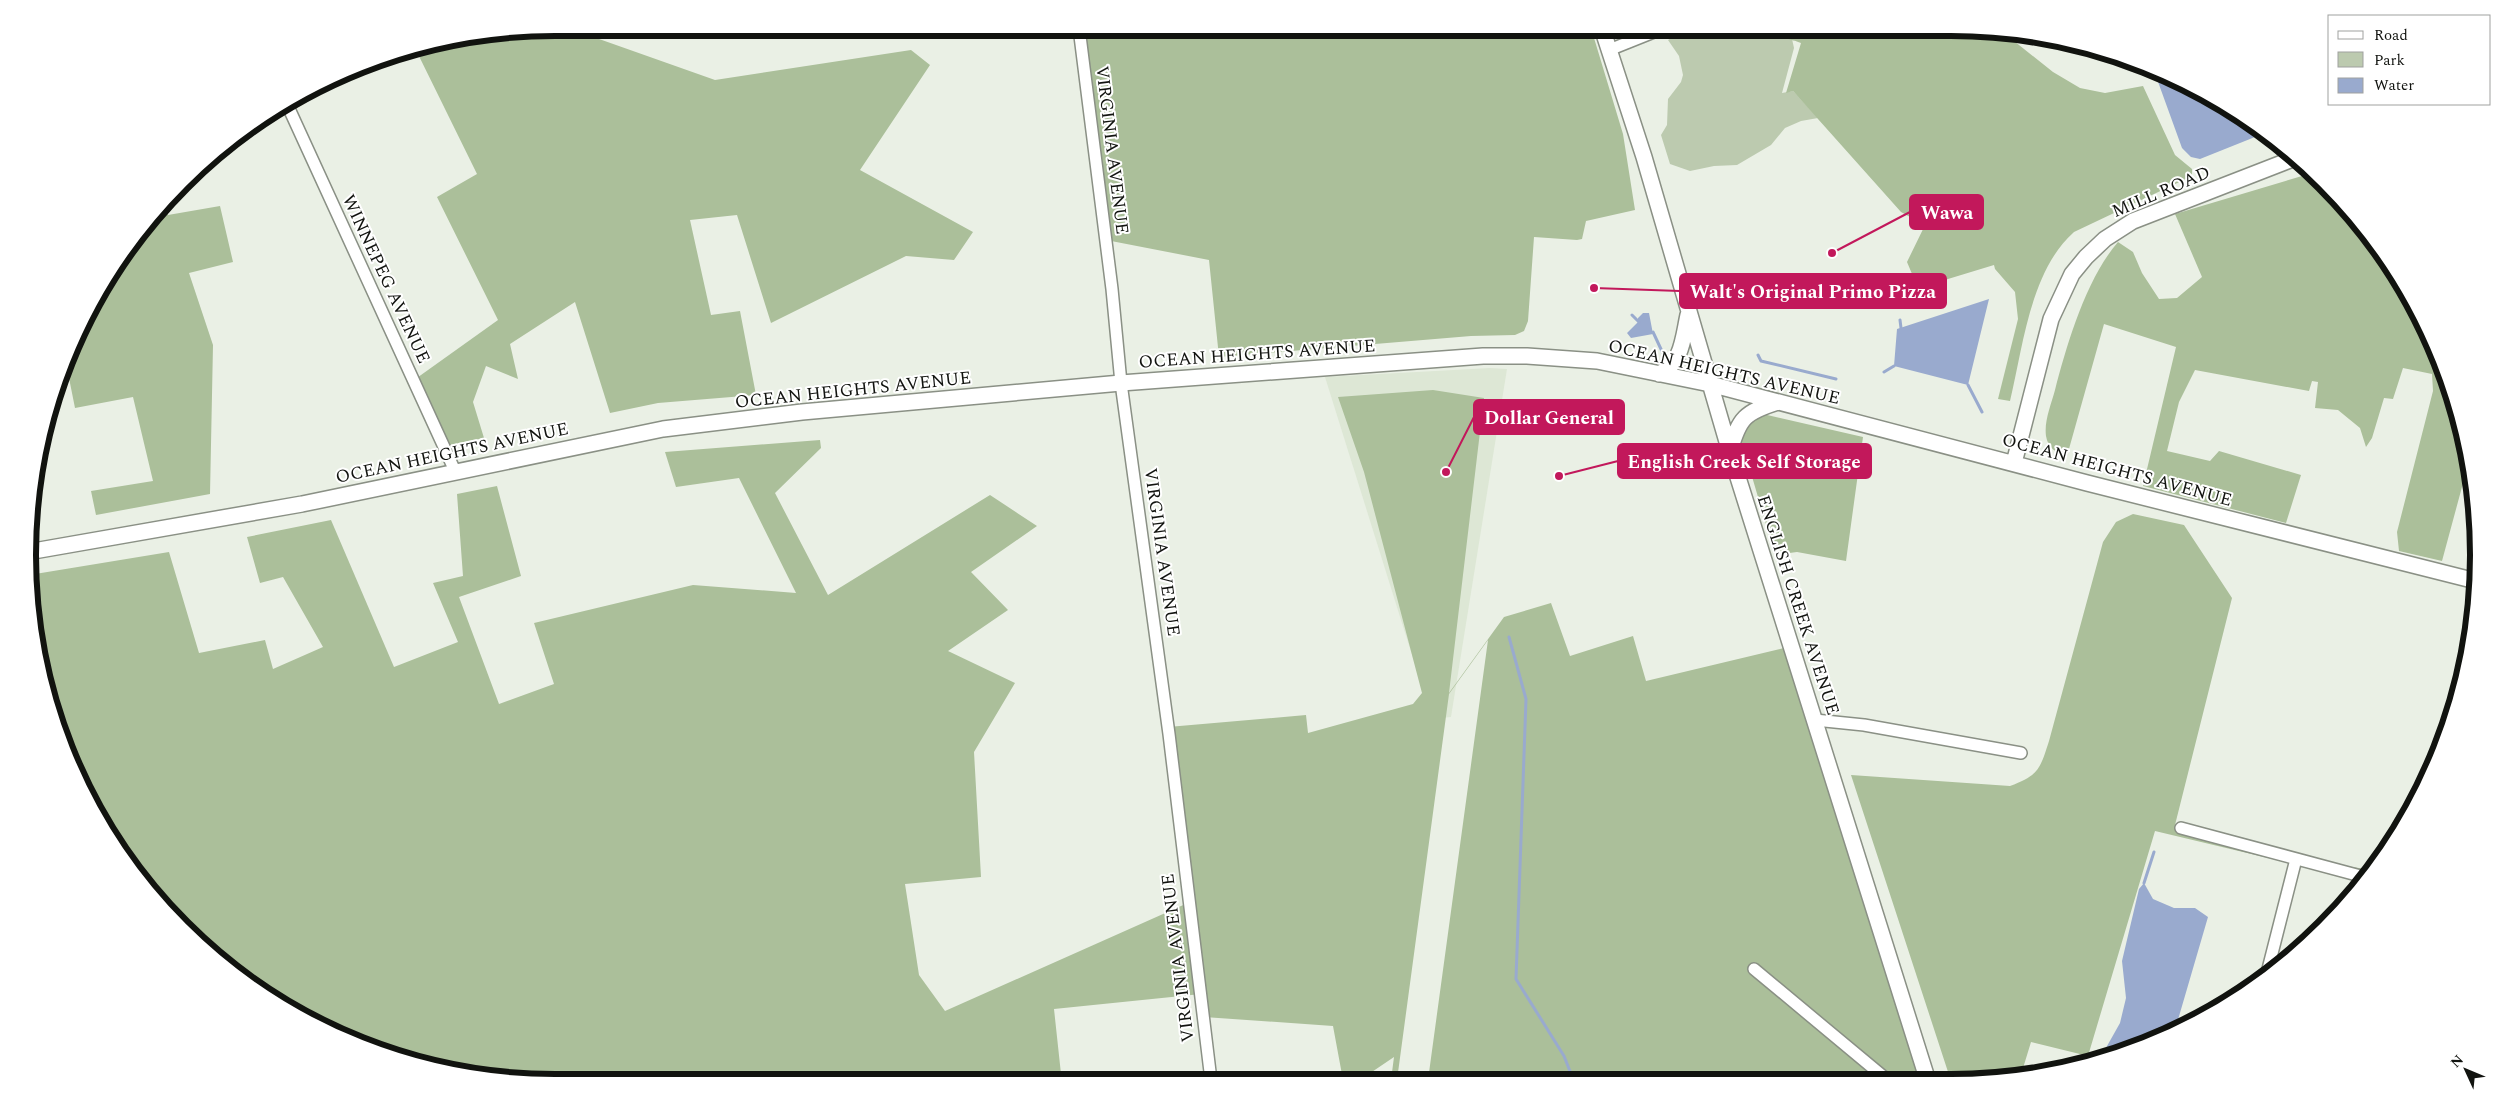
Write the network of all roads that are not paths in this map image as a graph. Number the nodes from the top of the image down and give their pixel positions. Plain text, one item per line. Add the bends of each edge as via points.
1 (1080, 36) edge
2 (1605, 36) edge
3 (1644, 36) edge
4 (1609, 50) junction
5 (290, 110) edge
6 (2288, 161) edge
7 (1689, 314) junction
8 (1659, 374) junction
9 (1121, 383) junction
10 (1710, 384) junction
11 (1778, 402) junction
12 (1730, 452) junction
13 (2014, 463) junction
14 (455, 471) junction
15 (36, 551) edge
16 (2469, 579) edge
17 (1815, 720) junction
18 (2021, 753) dead end
19 (2181, 828) dead end
20 (2296, 859) junction
21 (2359, 876) edge
22 (2269, 965) edge
23 (1754, 969) dead end
24 (1209, 1074) edge
25 (1880, 1074) edge
26 (1926, 1074) edge

1 - 9 street, VIRGINIA AVENUE
2 - 4 main road, ENGLISH CREEK AVENUE
3 - 4 street
4 - 7 main road, ENGLISH CREEK AVENUE
5 - 14 street, WINNEPEG AVENUE
6 - 13 main road, MILL ROAD via 2133,221 2105,239 2086,257 2072,274 2051,319
7 - 8 main road via 1677,360 1670,369
7 - 10 main road, ENGLISH CREEK AVENUE
8 - 9 main road, OCEAN HEIGHTS AVENUE via 1583,360 1522,355
8 - 10 main road, OCEAN HEIGHTS AVENUE
9 - 14 main road, OCEAN HEIGHTS AVENUE via 802,412 663,429
9 - 24 street, VIRGINIA AVENUE via 1170,745
10 - 11 main road, OCEAN HEIGHTS AVENUE
10 - 12 main road, ENGLISH CREEK AVENUE
11 - 12 main road via 1752,411 1744,418 1736,430
11 - 13 main road, OCEAN HEIGHTS AVENUE
12 - 17 main road, ENGLISH CREEK AVENUE
13 - 16 main road, OCEAN HEIGHTS AVENUE
14 - 15 main road, OCEAN HEIGHTS AVENUE via 302,504
17 - 18 street via 1864,725
17 - 26 main road, ENGLISH CREEK AVENUE
19 - 20 street
20 - 21 street
20 - 22 street
23 - 25 street

